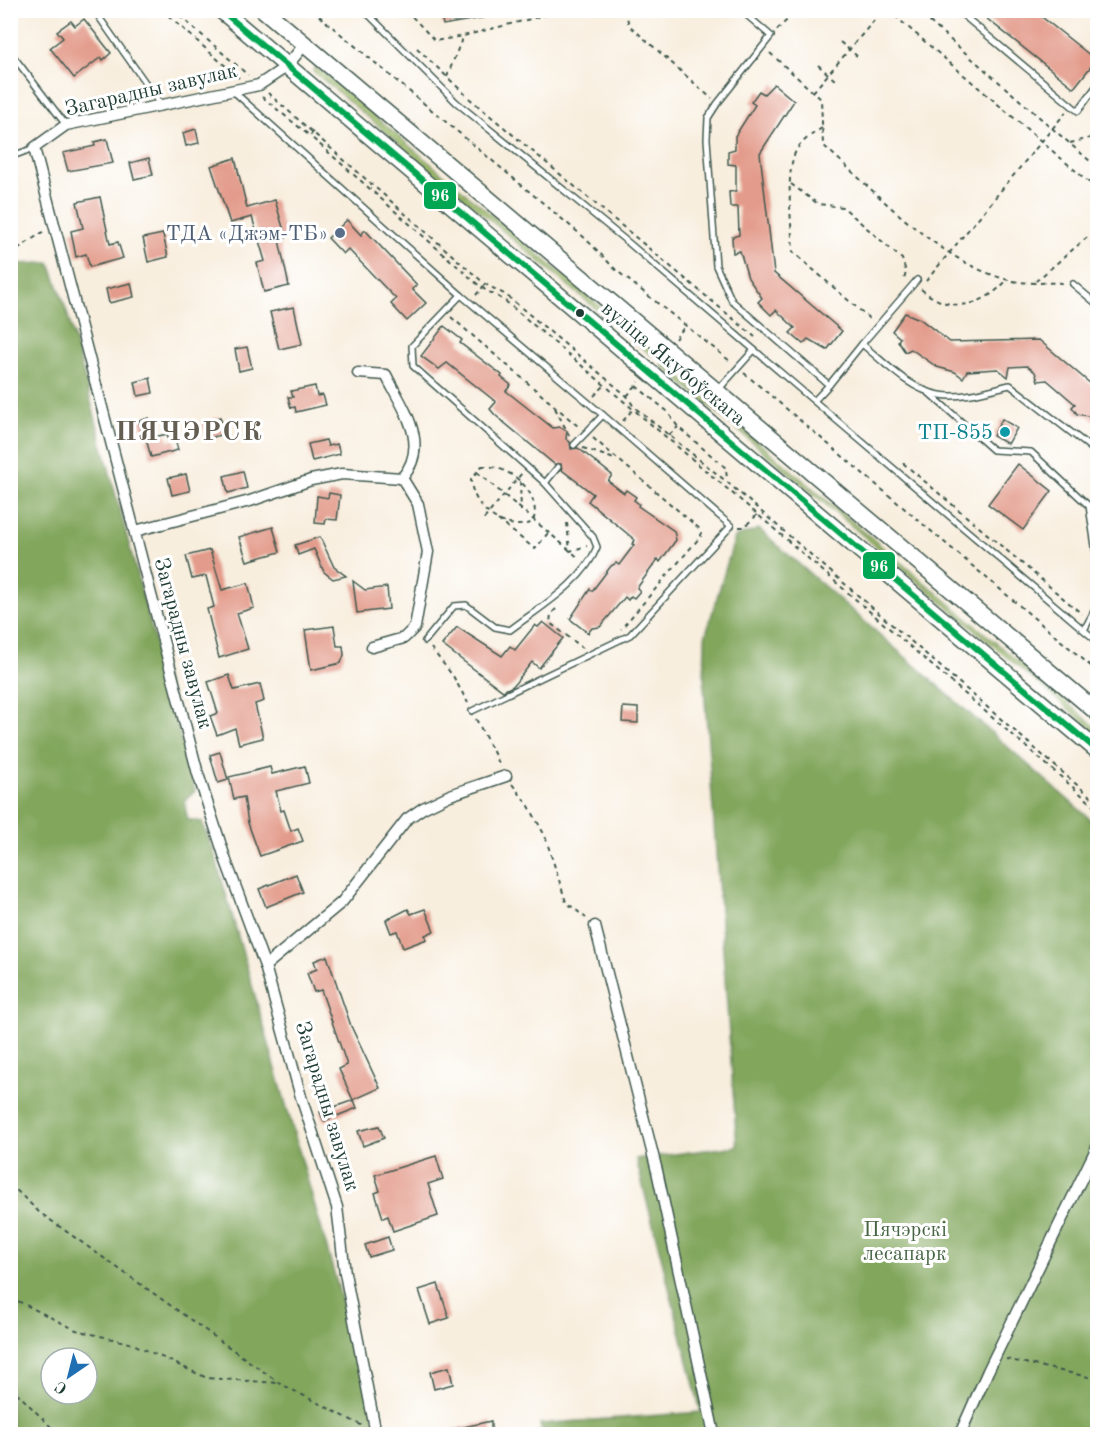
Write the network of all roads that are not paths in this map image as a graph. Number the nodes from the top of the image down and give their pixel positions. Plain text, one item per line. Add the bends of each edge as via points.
1 (94, 10) edge
2 (221, 10) edge
3 (264, 10) edge
4 (364, 10) edge
5 (741, 10) edge
6 (957, 10) edge
7 (304, 44) junction
8 (10, 52) edge
9 (286, 67) junction
10 (1098, 84) edge
11 (231, 89) junction
12 (162, 107) junction
13 (66, 126) junction
14 (34, 148) junction
15 (10, 157) edge
16 (917, 280) dead end
17 (1073, 284) road end
18 (461, 295) junction
19 (1098, 305) edge
20 (862, 344) junction
21 (754, 350) junction
22 (358, 373) dead end
23 (828, 385) junction
24 (717, 391) junction
25 (927, 391) junction
26 (814, 401) junction
27 (603, 415) junction
28 (574, 445) road end
29 (1095, 451) dead end
30 (558, 467) dead end
31 (402, 478) junction
32 (545, 483) junction
33 (135, 531) junction
34 (1098, 567) edge
35 (1098, 604) edge
36 (1084, 630) junction
37 (425, 641) road end
38 (1098, 642) edge
39 (372, 647) dead end
40 (472, 711) road end
41 (1098, 713) edge
42 (1098, 751) edge
43 (506, 776) road end
44 (595, 926) road end
45 (265, 966) junction
46 (1098, 1145) edge
47 (375, 1430) edge
48 (714, 1434) edge
49 (960, 1434) edge

1 - 12 lane
2 - 9 main road, вуліца Якубоўскага
3 - 7 main road, вуліца Якубоўскага
4 - 21 lane via 456,102
5 - 23 lane via 771,36 708,118 716,266 732,301
6 - 10 lane via 1078,111
7 - 9 street, Загарадны завулак
7 - 24 main road, вуліца Якубоўскага
8 - 13 lane
9 - 11 street, Загарадны завулак via 254,86
9 - 42 main road, вуліца Якубоўскага
11 - 12 street, Загарадны завулак
11 - 18 lane
12 - 13 street, Загарадны завулак
13 - 14 street, Загарадны завулак
14 - 15 lane
14 - 33 street, Загарадны завулак
16 - 20 lane
17 - 19 lane
18 - 27 lane
18 - 32 lane via 412,346 413,366
20 - 23 lane
20 - 25 lane via 908,381
21 - 24 lane
21 - 26 lane
22 - 31 street via 387,375 416,437 413,465
23 - 26 lane
24 - 41 main road, вуліца Якубоўскага
25 - 29 lane via 942,396 961,395 1010,385
25 - 34 lane via 993,450 1032,452 1089,506
26 - 36 lane
27 - 28 lane
27 - 40 lane via 731,526 630,635
30 - 32 lane
31 - 33 street via 342,474 311,480 250,501
31 - 39 street via 418,504 428,552 416,627 404,638
32 - 37 lane via 596,544 592,559 566,587 510,630 495,627 466,605 454,606
33 - 45 street, Загарадны завулак via 198,774
35 - 36 lane
36 - 38 lane
43 - 45 street via 450,795 407,819 342,902
44 - 48 street via 657,1171
45 - 47 street, Загарадны завулак via 301,1097 337,1207 345,1273
46 - 49 street

